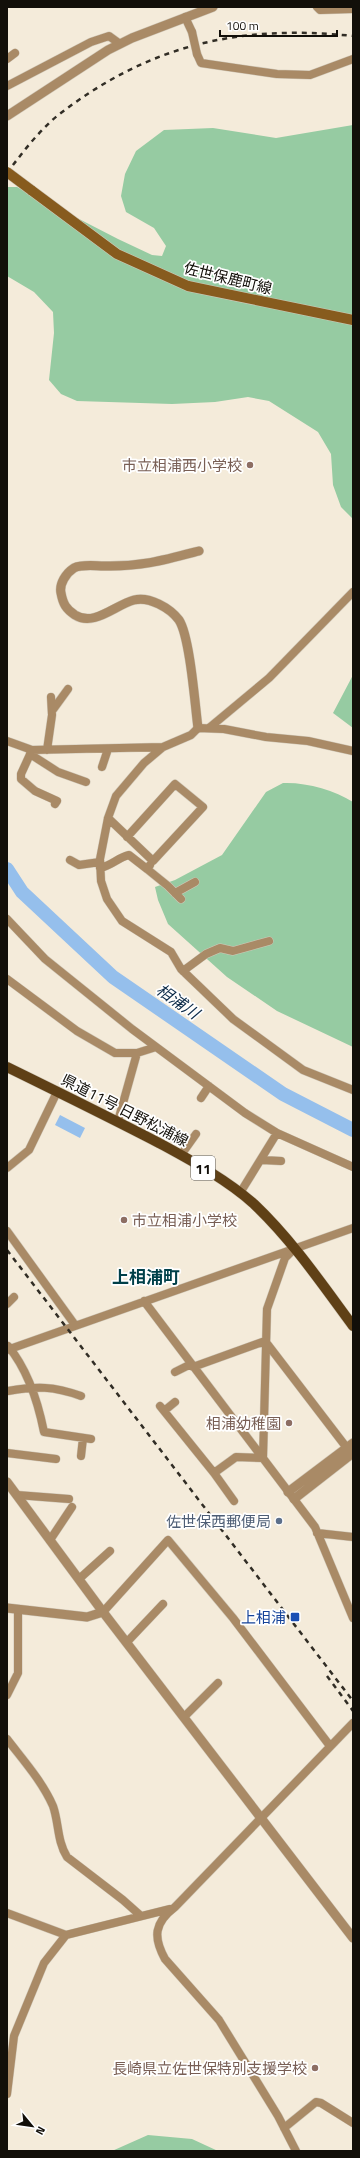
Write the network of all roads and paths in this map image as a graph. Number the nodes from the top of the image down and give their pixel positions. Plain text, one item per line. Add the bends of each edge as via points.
1 (214, 7) edge
2 (317, 7) edge
3 (353, 9) edge
4 (185, 17) junction
5 (120, 44) junction
6 (14, 53) dead end
7 (7, 59) edge
8 (353, 59) edge
9 (7, 86) edge
10 (7, 116) edge
11 (7, 172) edge
12 (353, 320) edge
13 (200, 551) dead end
14 (353, 592) edge
15 (68, 689) dead end
16 (51, 697) dead end
17 (52, 711) junction
18 (198, 728) junction
19 (209, 728) junction
20 (7, 741) edge
21 (163, 747) junction
22 (108, 749) junction
23 (47, 750) junction
24 (31, 752) junction
25 (353, 752) edge
26 (102, 767) dead end
27 (86, 782) dead end
28 (55, 804) dead end
29 (108, 818) junction
30 (127, 836) junction
31 (70, 860) dead end
32 (153, 861) junction
33 (100, 865) junction
34 (147, 869) junction
35 (195, 882) dead end
36 (7, 919) edge
37 (268, 941) dead end
38 (183, 971) junction
39 (7, 979) edge
40 (156, 1047) junction
41 (137, 1053) junction
42 (7, 1067) edge
43 (209, 1086) junction
44 (353, 1090) edge
45 (58, 1092) junction
46 (201, 1098) dead end
47 (118, 1121) junction
48 (277, 1133) junction
49 (196, 1134) dead end
50 (181, 1155) junction
51 (262, 1160) junction
52 (282, 1161) dead end
53 (353, 1167) edge
54 (7, 1168) edge
55 (240, 1193) junction
56 (353, 1228) edge
57 (7, 1231) edge
58 (295, 1248) junction
59 (14, 1297) dead end
60 (144, 1301) junction
61 (7, 1304) edge
62 (75, 1325) junction
63 (353, 1326) edge
64 (265, 1341) junction
65 (8, 1348) edge
66 (192, 1366) junction
67 (175, 1372) dead end
68 (31, 1387) junction
69 (8, 1391) dead end
70 (78, 1397) dead end
71 (175, 1402) dead end
72 (351, 1451) edge
73 (7, 1453) edge
74 (81, 1456) dead end
75 (263, 1458) junction
76 (56, 1459) dead end
77 (214, 1473) junction
78 (7, 1482) edge
79 (288, 1492) junction
80 (17, 1495) junction
81 (69, 1499) dead end
82 (294, 1499) junction
83 (234, 1501) dead end
84 (72, 1507) dead end
85 (317, 1534) junction
86 (353, 1537) edge
87 (50, 1540) junction
88 (110, 1551) dead end
89 (79, 1579) junction
90 (163, 1604) dead end
91 (7, 1608) edge
92 (18, 1610) junction
93 (104, 1612) junction
94 (353, 1616) edge
95 (127, 1642) junction
96 (218, 1683) dead end
97 (7, 1695) edge
98 (184, 1717) junction
99 (353, 1723) edge
100 (7, 1739) edge
101 (330, 1746) junction
102 (262, 1818) junction
103 (174, 1907) junction
104 (7, 1913) edge
105 (141, 1916) junction
106 (66, 1935) junction
107 (353, 1938) edge
108 (7, 2094) edge
109 (353, 2123) edge
110 (284, 2128) junction
111 (296, 2151) edge

1 - 4 street
2 - 3 street via 320,10
4 - 5 street
4 - 8 street, bridge via 201,62 277,74 310,75
5 - 9 street via 109,36 91,42
5 - 10 street
6 - 7 street
11 - 12 main road, 佐世保鹿町線, bridge via 117,254 188,286
13 - 18 street via 151,564 74,568 62,580 60,590 66,610 79,618 93,618 135,600 150,600 168,609 179,621 186,639
14 - 19 street via 269,678
15 - 17 street
16 - 17 street
17 - 23 street
18 - 19 street
18 - 21 street
19 - 25 street via 308,741
20 - 24 street
21 - 22 street
21 - 29 street via 127,781 116,796
22 - 23 street
22 - 26 street
23 - 24 street
24 - 27 street via 58,772
24 - 28 street via 20,779 35,791 56,801
29 - 30 street
29 - 33 street
30 - 32 street
30 - 32 street via 175,784 203,807
31 - 33 street via 79,869
32 - 34 street
33 - 34 street via 112,865 121,857 129,855
33 - 38 street via 101,881 107,899 122,921 171,952
34 - 35 street via 178,896
36 - 40 street via 45,959
37 - 38 street via 233,951 220,948 206,954
38 - 44 street via 233,1019 303,1070
39 - 41 street via 77,1031 115,1053
40 - 41 street
40 - 43 street
41 - 47 street
42 - 45 main road, 県道11号 日野松浦線 / 11
43 - 46 street
43 - 48 street via 244,1113
45 - 47 main road, 県道11号 日野松浦線 / 11
45 - 54 street via 29,1150
47 - 50 main road, 県道11号 日野松浦線 / 11
48 - 51 street
48 - 53 street
49 - 50 street
50 - 55 main road, 県道11号 日野松浦線 / 11
51 - 52 street
51 - 55 street
55 - 58 main road, 県道11号 日野松浦線 / 11 via 275,1225
56 - 58 street
57 - 62 street
58 - 60 street
58 - 63 main road, 県道11号 日野松浦線 / 11
58 - 64 street via 285,1258 267,1309
59 - 61 street
60 - 62 street
60 - 66 street
62 - 65 street
64 - 66 street
64 - 72 street
64 - 75 street
65 - 68 street via 23,1368
66 - 67 street
66 - 75 street
68 - 69 street
68 - 70 street via 60,1388
68 - 74 street via 44,1432 87,1438
71 - 77 street via 162,1409
72 - 79 street
72 - 82 street
73 - 76 street
75 - 77 street via 236,1458
75 - 79 street
77 - 83 street
78 - 80 street
79 - 82 street
80 - 81 street
80 - 87 street
82 - 85 street via 315,1527
84 - 87 street
85 - 86 street
85 - 94 street
87 - 89 street
88 - 89 street
89 - 93 street
90 - 95 street
91 - 92 street
92 - 93 street via 87,1617
92 - 97 street via 18,1673
93 - 95 street
93 - 101 street via 168,1540 233,1618
95 - 98 street
96 - 98 street
98 - 102 street
99 - 101 street
100 - 105 street via 36,1777 53,1806 61,1848 67,1857
101 - 102 street
102 - 103 street
102 - 107 street
103 - 105 street
103 - 110 street via 165,1915 156,1934 159,1947 165,1959 219,2020
104 - 106 street
105 - 106 street
106 - 108 street via 44,1963 14,2036
109 - 110 street via 316,2102
110 - 111 street

